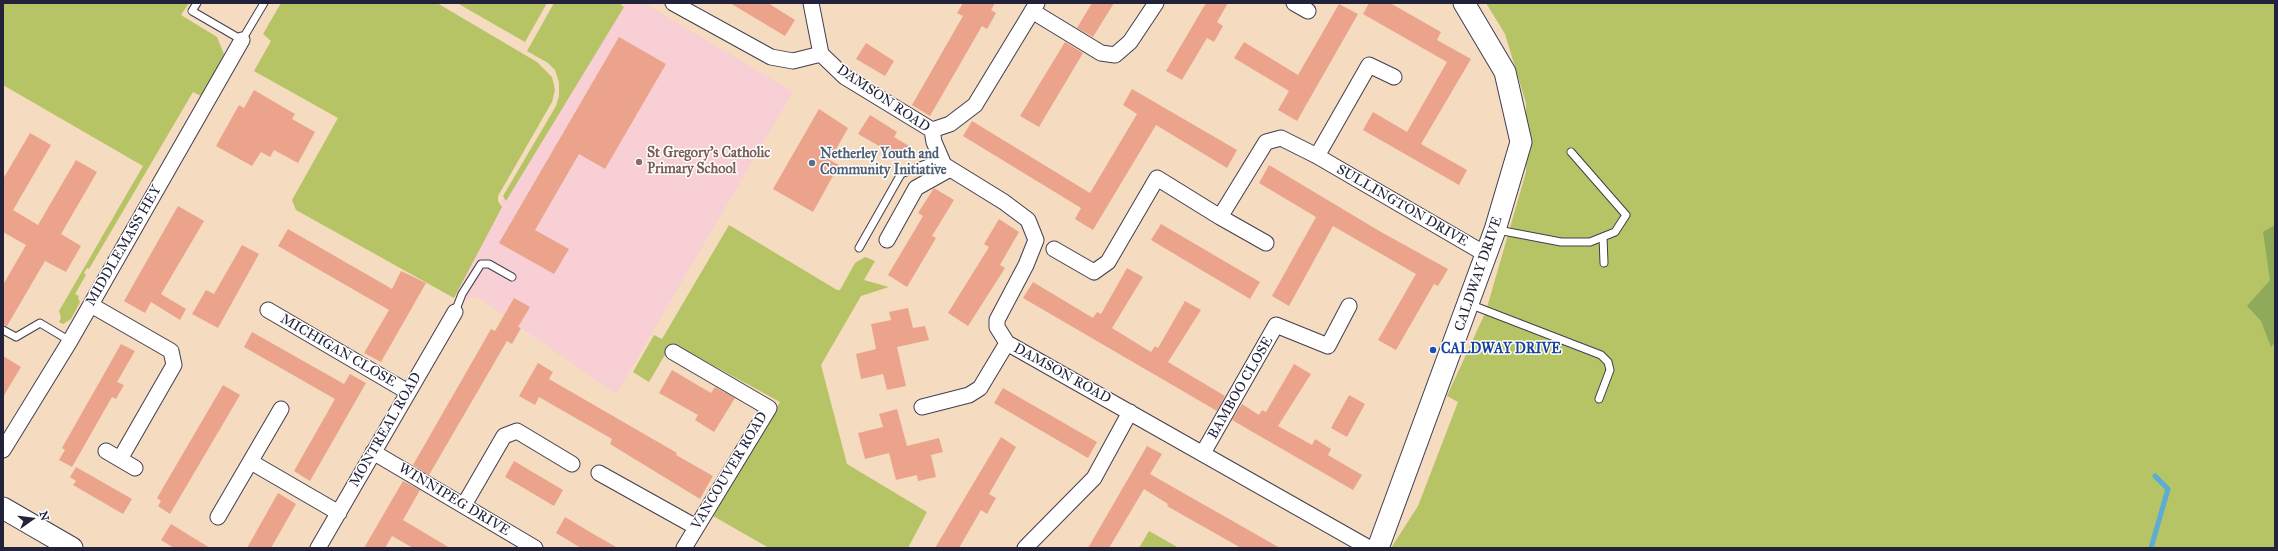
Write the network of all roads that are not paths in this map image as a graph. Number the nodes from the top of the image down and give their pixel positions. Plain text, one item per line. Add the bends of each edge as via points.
1 (197, 3) edge
2 (264, 3) edge
3 (673, 3) edge
4 (811, 3) edge
5 (1156, 3) edge
6 (1294, 3) edge
7 (1464, 3) edge
8 (1035, 7) edge
9 (1308, 11) dead end
10 (242, 40) junction
11 (821, 54) junction
12 (1394, 77) dead end
13 (932, 130) junction
14 (1571, 152) dead end
15 (1317, 156) junction
16 (945, 164) junction
17 (1220, 217) junction
18 (1495, 230) junction
19 (1602, 237) junction
20 (887, 240) dead end
21 (1266, 243) dead end
22 (859, 248) dead end
23 (1054, 249) dead end
24 (1487, 255) junction
25 (1604, 263) dead end
26 (512, 277) dead end
27 (1469, 304) junction
28 (91, 305) junction
29 (1349, 306) dead end
30 (268, 310) dead end
31 (454, 312) joint
32 (3, 330) edge
33 (70, 341) junction
34 (1008, 343) junction
35 (673, 352) dead end
36 (408, 392) junction
37 (1599, 399) dead end
38 (922, 407) dead end
39 (281, 409) dead end
40 (1130, 412) junction
41 (3, 450) edge
42 (106, 451) dead end
43 (373, 452) junction
44 (1203, 453) junction
45 (120, 459) junction
46 (251, 462) junction
47 (572, 464) dead end
48 (135, 468) dead end
49 (599, 473) dead end
50 (464, 505) junction
51 (3, 508) edge
52 (339, 513) junction
53 (218, 517) dead end
54 (696, 527) junction
55 (72, 548) edge
56 (318, 548) edge
57 (535, 548) edge
58 (684, 548) edge
59 (1025, 548) edge
60 (1370, 548) edge
61 (1378, 548) edge

1 - 10 lane via 192,11
2 - 10 lane, MIDDLEMASS HEY
3 - 11 street via 771,57 793,62
4 - 11 street
5 - 8 street via 1130,42 1115,55 1101,53
6 - 9 street
7 - 18 street, CALDWAY DRIVE via 1505,72 1521,142
8 - 13 street via 975,105 950,124
10 - 28 street, MIDDLEMASS HEY
11 - 13 street, DAMSON ROAD via 845,77
12 - 15 street via 1369,65
13 - 16 street, DAMSON ROAD
14 - 19 lane via 1626,215 1615,232
15 - 17 street, SULLINGTON DRIVE via 1281,138 1266,142
15 - 24 street, SULLINGTON DRIVE
16 - 20 street via 916,188
16 - 22 lane via 901,174
16 - 34 street, DAMSON ROAD via 1028,220 1034,231 1036,240 1026,266 997,320 996,327
17 - 21 street
17 - 23 street via 1158,178 1108,262 1094,272
18 - 19 lane via 1561,242 1590,242
18 - 24 street, CALDWAY DRIVE
19 - 25 lane
24 - 27 street, CALDWAY DRIVE
26 - 31 lane via 489,264 481,264
27 - 37 lane via 1601,355 1608,362 1610,370
27 - 61 street, CALDWAY DRIVE
28 - 33 street, MIDDLEMASS HEY
28 - 45 street via 171,351 174,365
29 - 44 street, BAMBOO CLOSE via 1328,346 1276,325
30 - 36 street, MICHIGAN CLOSE
31 - 36 street, MONTREAL ROAD
32 - 33 lane via 16,337 40,322
33 - 41 street, MIDDLEMASS HEY
34 - 38 street via 980,388 969,395
34 - 40 street, DAMSON ROAD
35 - 54 street, VANCOUVER ROAD via 769,408
36 - 43 street, MONTREAL ROAD
39 - 46 street
40 - 44 street, DAMSON ROAD
40 - 59 street via 1094,478
42 - 45 street
43 - 50 street, WINNIPEG DRIVE
43 - 52 street, MONTREAL ROAD
44 - 60 street, DAMSON ROAD
45 - 48 street
46 - 52 street
46 - 53 street
47 - 50 street via 517,431 504,436
49 - 54 street
50 - 57 street, WINNIPEG DRIVE
51 - 55 street
52 - 56 street, MONTREAL ROAD
54 - 58 street, VANCOUVER ROAD

